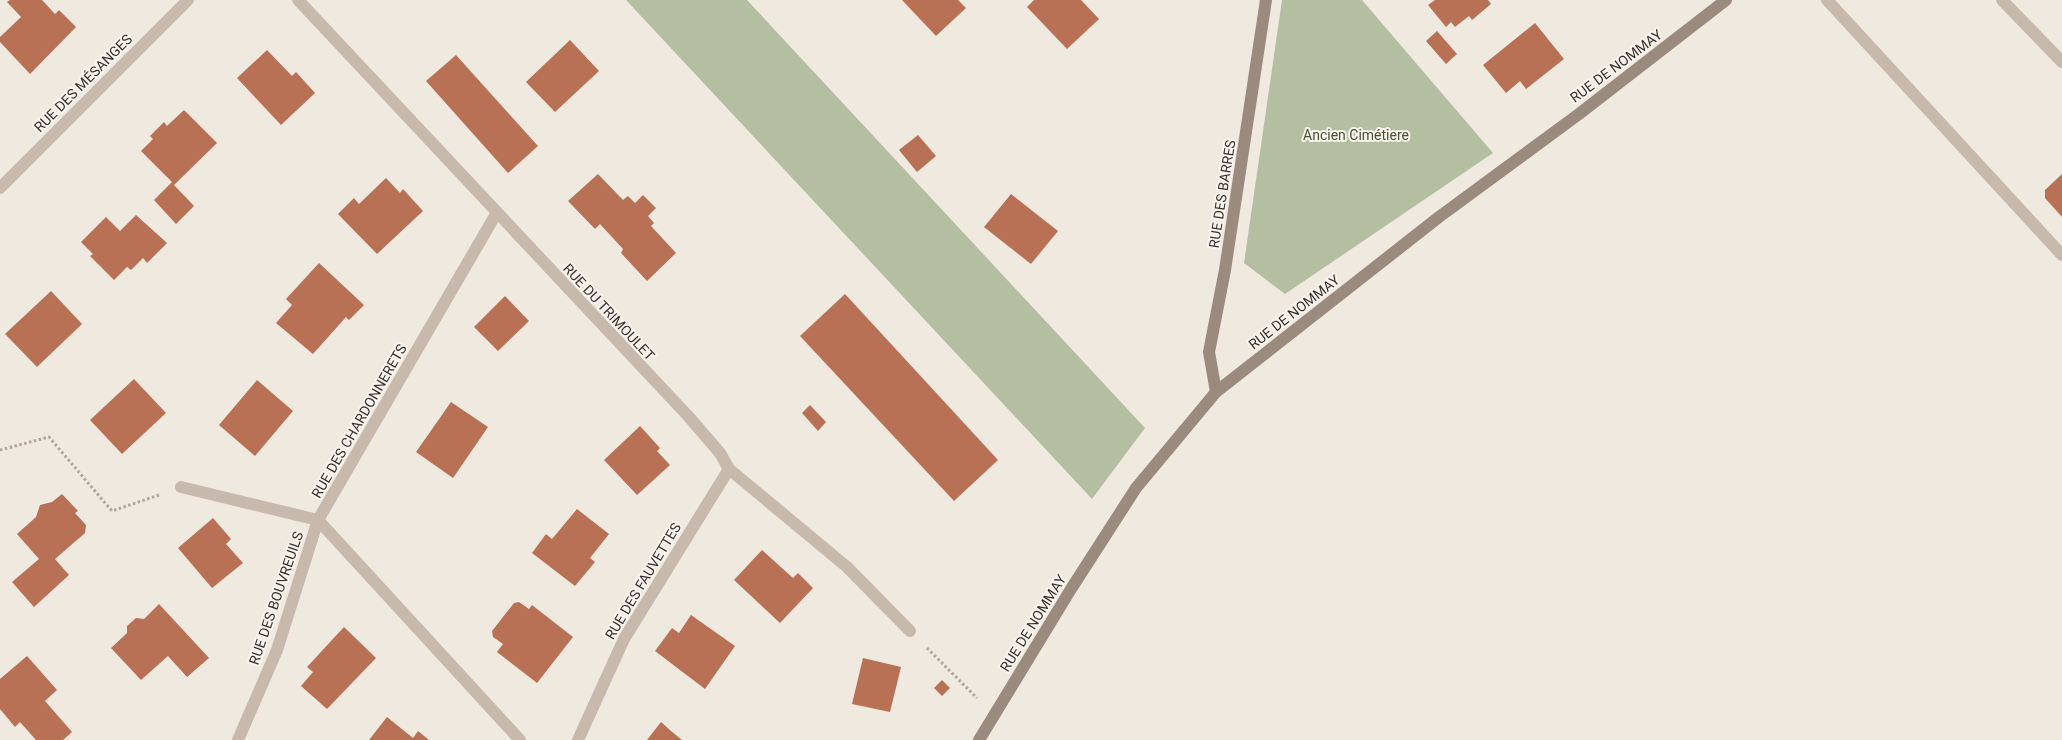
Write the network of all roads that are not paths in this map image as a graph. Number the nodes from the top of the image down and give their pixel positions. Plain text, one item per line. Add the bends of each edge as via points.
1 (188, 0) edge
2 (298, 0) edge
3 (1266, 0) edge
4 (1726, 0) edge
5 (1827, 0) edge
6 (2002, 0) edge
7 (2062, 62) edge
8 (0, 188) edge
9 (496, 214) junction
10 (2062, 255) edge
11 (1216, 392) junction
12 (729, 469) junction
13 (181, 487) road end
14 (318, 520) junction
15 (910, 631) road end
16 (238, 740) edge
17 (520, 740) edge
18 (578, 740) edge
19 (979, 740) edge

1 - 8 street, RUE DES MÉSANGES
2 - 9 street, RUE DU TRIMOULET
3 - 11 street, RUE DES BARRES via 1225,270 1209,352
4 - 11 street, RUE DE NOMMAY via 1439,217
5 - 10 street
6 - 7 street
9 - 12 street, RUE DU TRIMOULET via 720,453
9 - 14 street, RUE DES CHARDONNERETS
11 - 19 street, RUE DE NOMMAY via 1136,488
12 - 15 street, RUE DU TRIMOULET via 848,567
12 - 18 street, RUE DES FAUVETTES via 624,639
13 - 14 street, RUE DES CHARDONNERETS
14 - 16 street, RUE DES BOUVREUILS via 277,650
14 - 17 street

